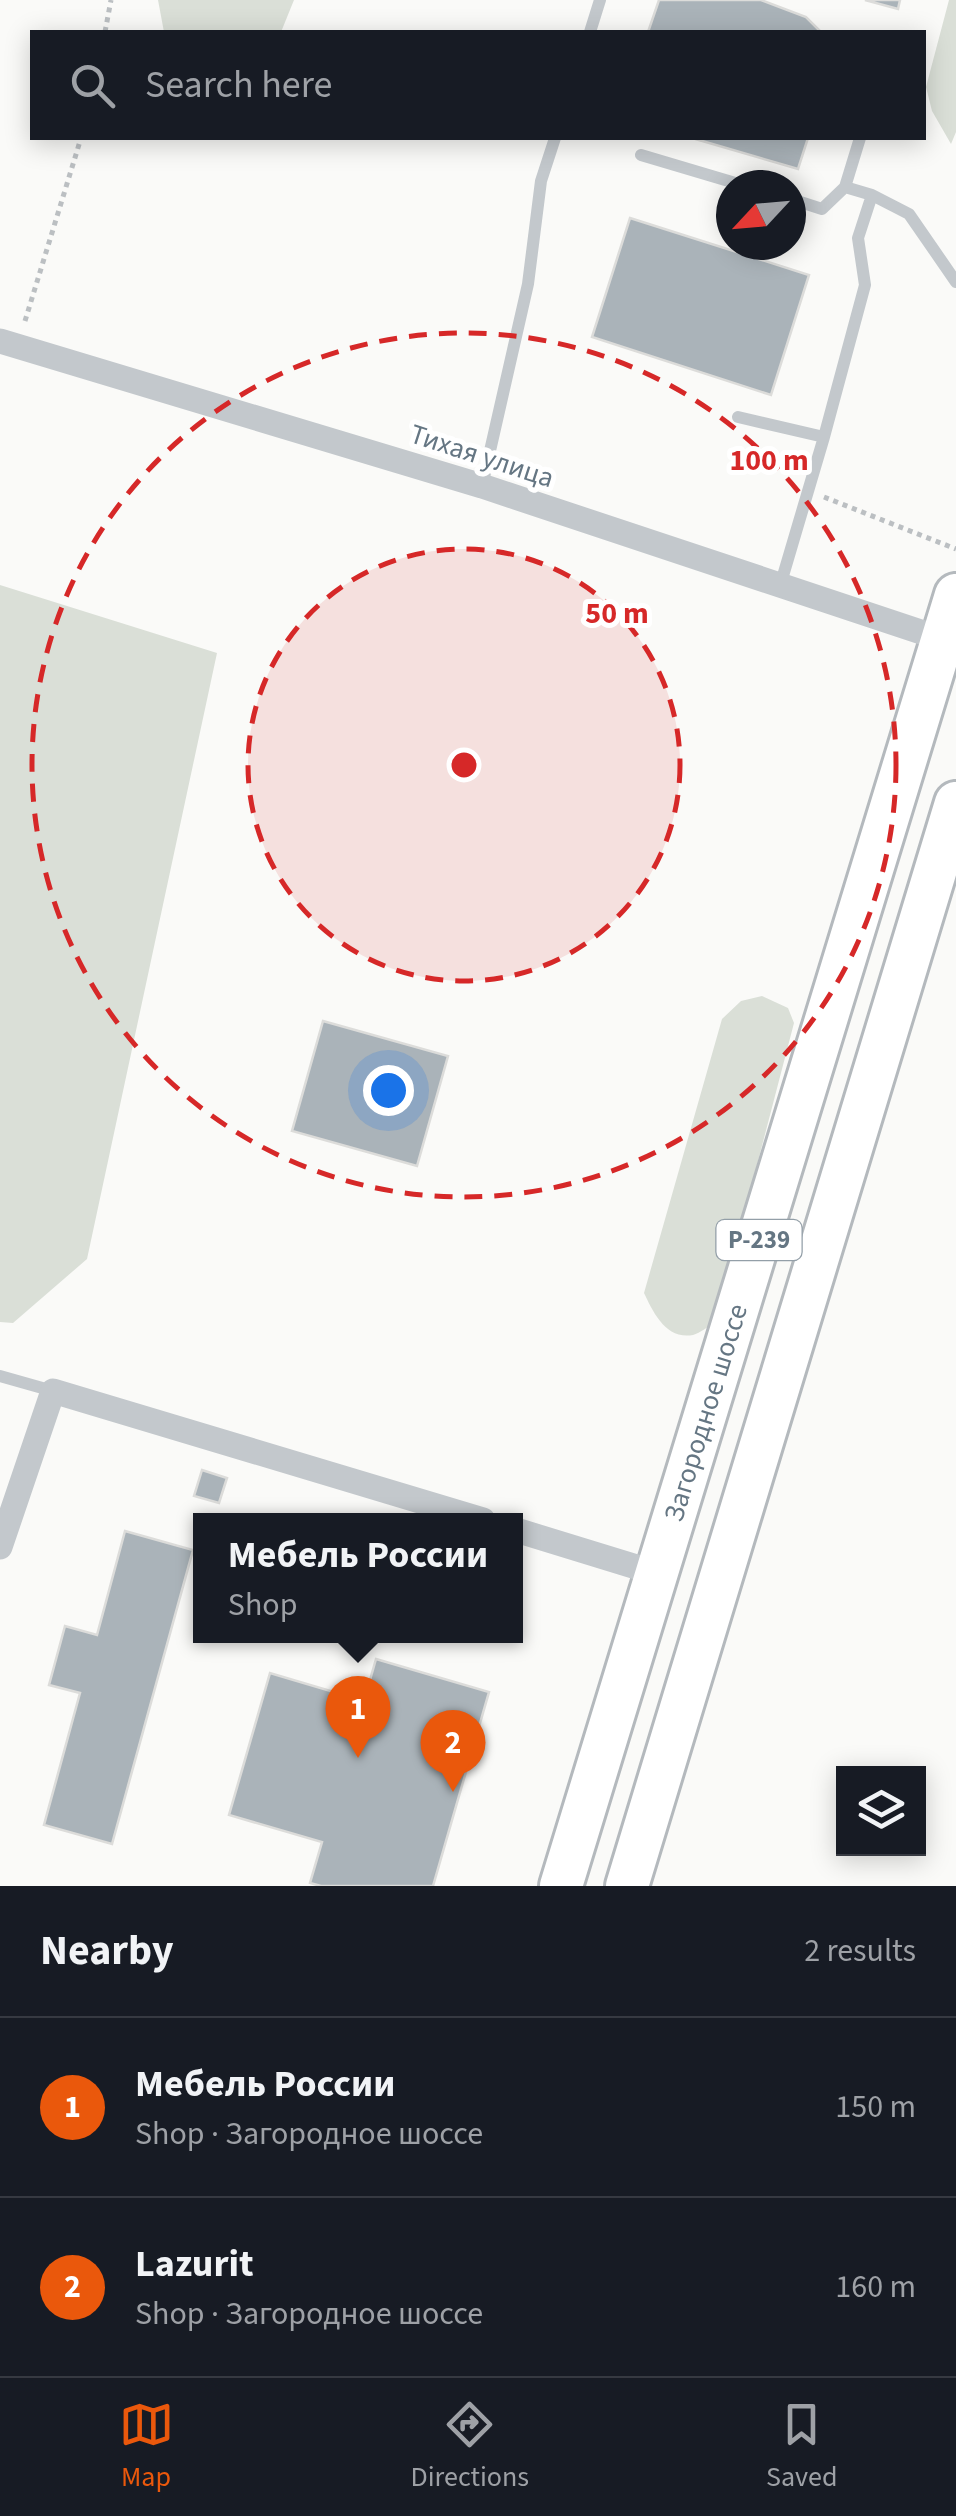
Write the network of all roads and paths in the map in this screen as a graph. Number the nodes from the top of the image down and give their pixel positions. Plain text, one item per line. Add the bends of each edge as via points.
1 (110, 0) edge
2 (600, 0) edge
3 (105, 30) edge
4 (591, 30) edge
5 (80, 140) edge
6 (554, 140) edge
7 (859, 140) edge
8 (641, 155) dead end
9 (716, 177) edge
10 (845, 186) junction
11 (872, 195) junction
12 (806, 204) edge
13 (956, 282) edge
14 (8, 343) edge
15 (738, 417) dead end
16 (824, 437) junction
17 (482, 486) junction
18 (808, 491) junction
19 (956, 549) edge
20 (780, 586) junction
21 (956, 595) edge
22 (949, 642) edge
23 (956, 803) edge
24 (0, 1376) edge
25 (54, 1391) junction
26 (460, 1513) edge
27 (523, 1532) edge
28 (0, 1547) edge
29 (656, 1573) junction
30 (562, 1886) edge
31 (627, 1886) edge

1 - 3 path
2 - 4 lane
5 - 14 path
6 - 17 lane
7 - 10 lane
8 - 9 lane
10 - 11 lane
10 - 12 lane via 822,208
11 - 13 lane via 909,214
11 - 16 lane via 858,238 865,285
14 - 17 street, Тихая улица
15 - 16 lane
16 - 18 lane
17 - 20 street, Тихая улица
18 - 19 path
18 - 20 lane
20 - 22 street, Тихая улица
21 - 22 highway, Загородное шоссе / Р-239
22 - 29 highway, Загородное шоссе / Р-239
23 - 31 highway, Р-239
24 - 25 lane
25 - 26 street
25 - 28 street
27 - 29 street
29 - 30 highway, Загородное шоссе / Р-239

